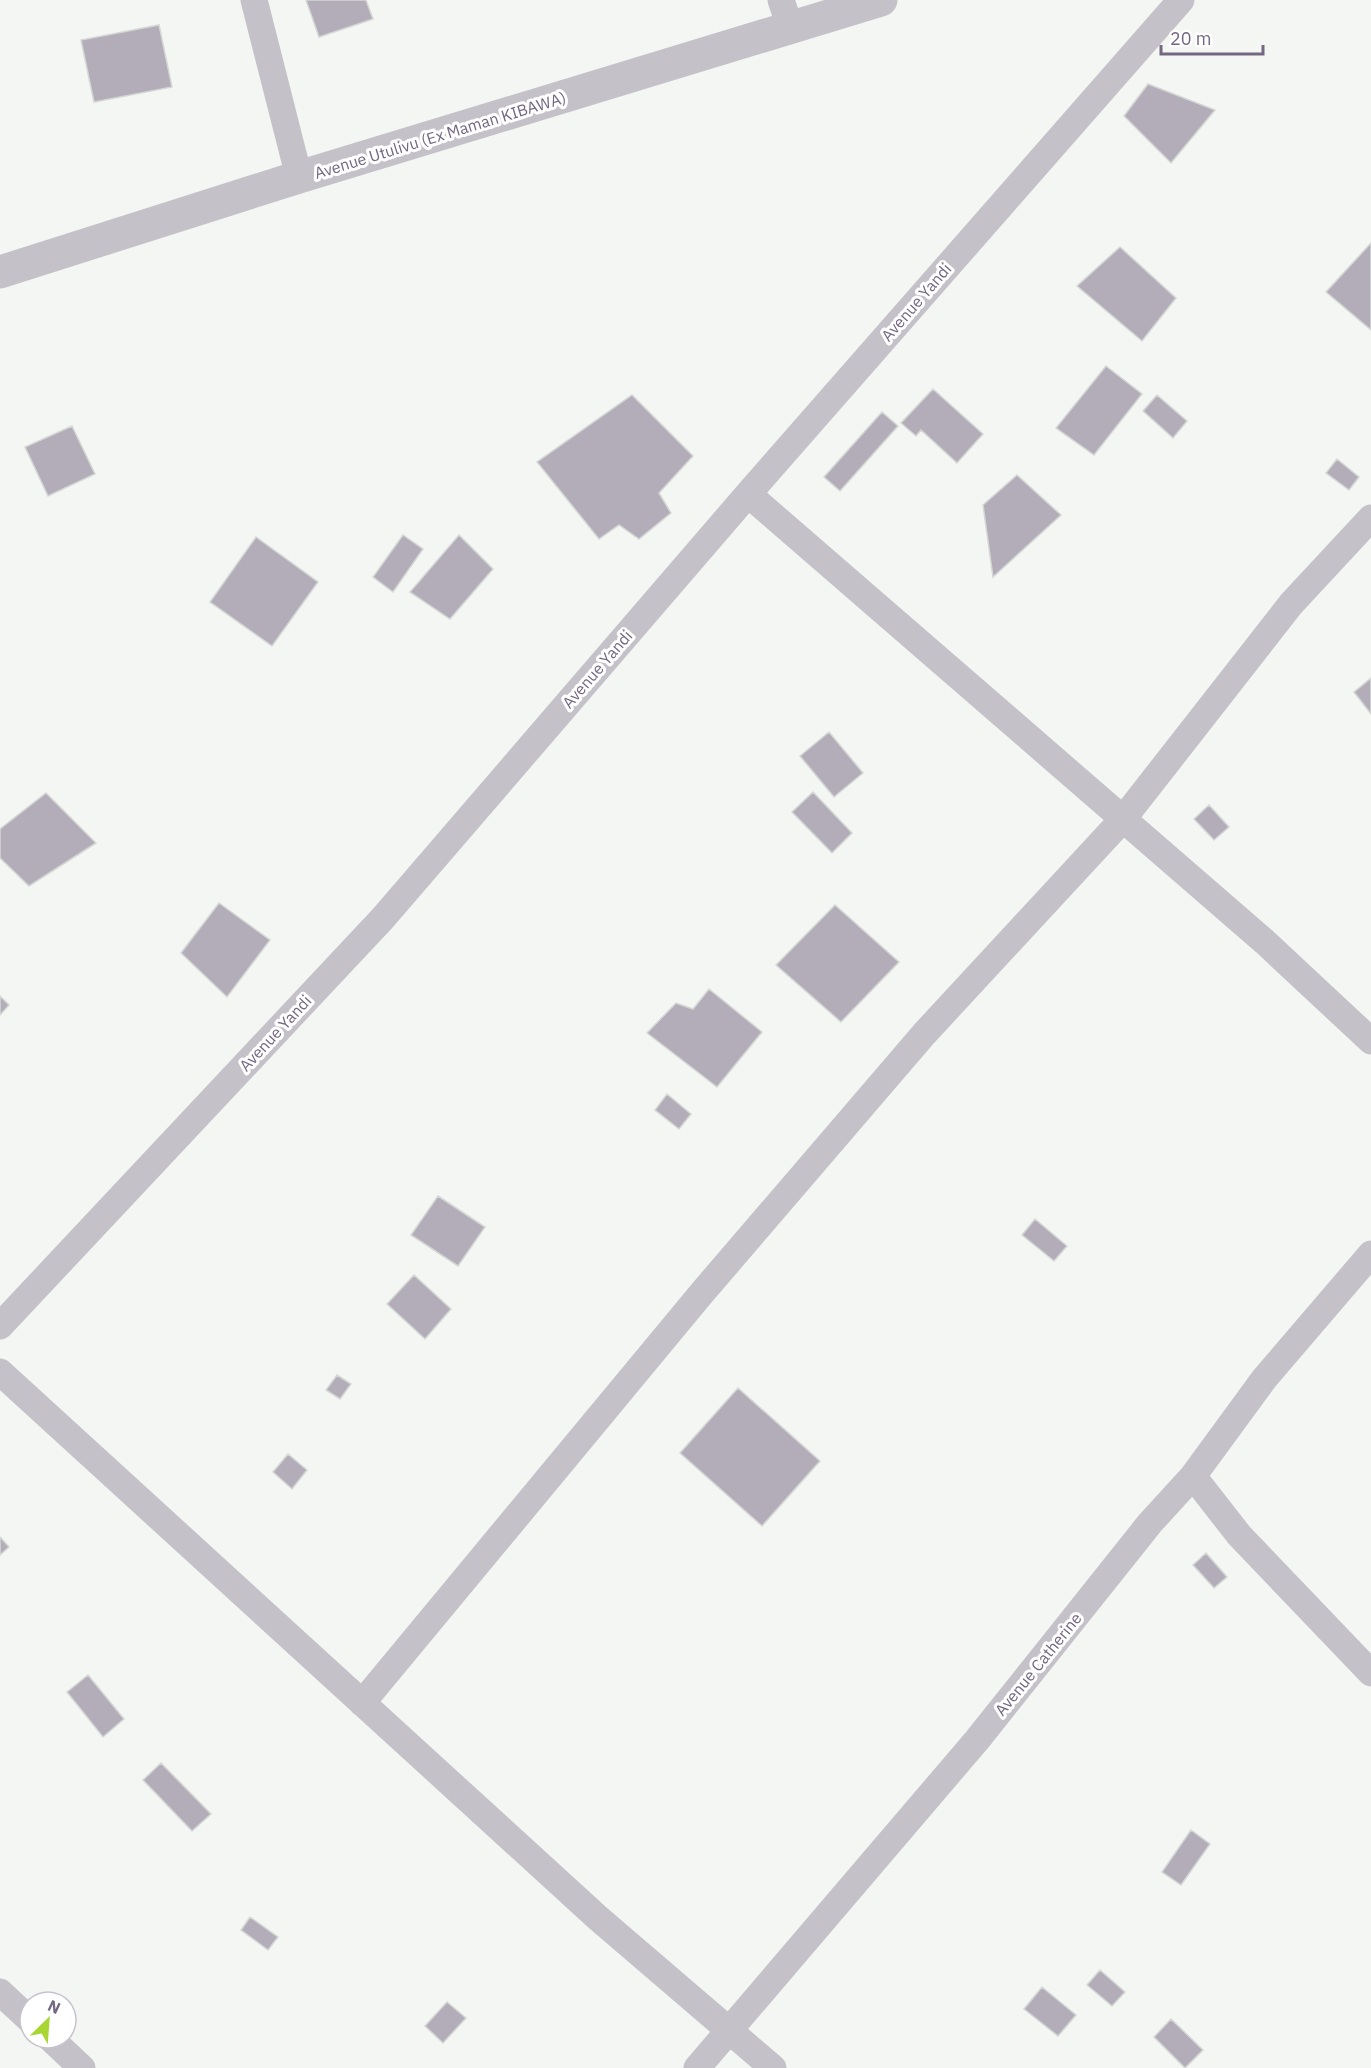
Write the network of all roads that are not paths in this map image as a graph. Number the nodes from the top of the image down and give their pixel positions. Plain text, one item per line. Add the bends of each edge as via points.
1 (254, 0) edge
2 (881, 0) edge
3 (1181, 0) edge
4 (785, 14) edge
5 (300, 177) junction
6 (0, 272) edge
7 (748, 494) junction
8 (1371, 518) edge
9 (1123, 819) junction
10 (1371, 1041) edge
11 (1371, 1254) edge
12 (0, 1326) edge
13 (0, 1372) edge
14 (1193, 1476) junction
15 (1371, 1673) edge
16 (362, 1703) junction
17 (0, 1992) edge
18 (18, 2009) edge
19 (730, 2031) junction
20 (63, 2050) edge
21 (82, 2068) edge
22 (697, 2068) edge
23 (773, 2068) edge

1 - 5 street
2 - 4 street, Avenue Utulivu (Ex Maman KIBAWA)
3 - 7 street, Avenue Yandi
4 - 5 street, Avenue Utulivu (Ex Maman KIBAWA) via 589,91
5 - 6 street, Avenue Utulivu (Ex Maman KIBAWA)
7 - 9 street
7 - 12 street, Avenue Yandi via 383,918
8 - 9 street via 1292,604
9 - 10 street via 1265,942
9 - 16 street via 924,1034 693,1303
11 - 14 street, Avenue Catherine via 1264,1379
13 - 16 street
14 - 15 street via 1239,1535
14 - 19 street, Avenue Catherine via 1150,1523 977,1740
16 - 19 street via 598,1918
17 - 18 street
19 - 22 street, Avenue Catherine
19 - 23 street
20 - 21 street

